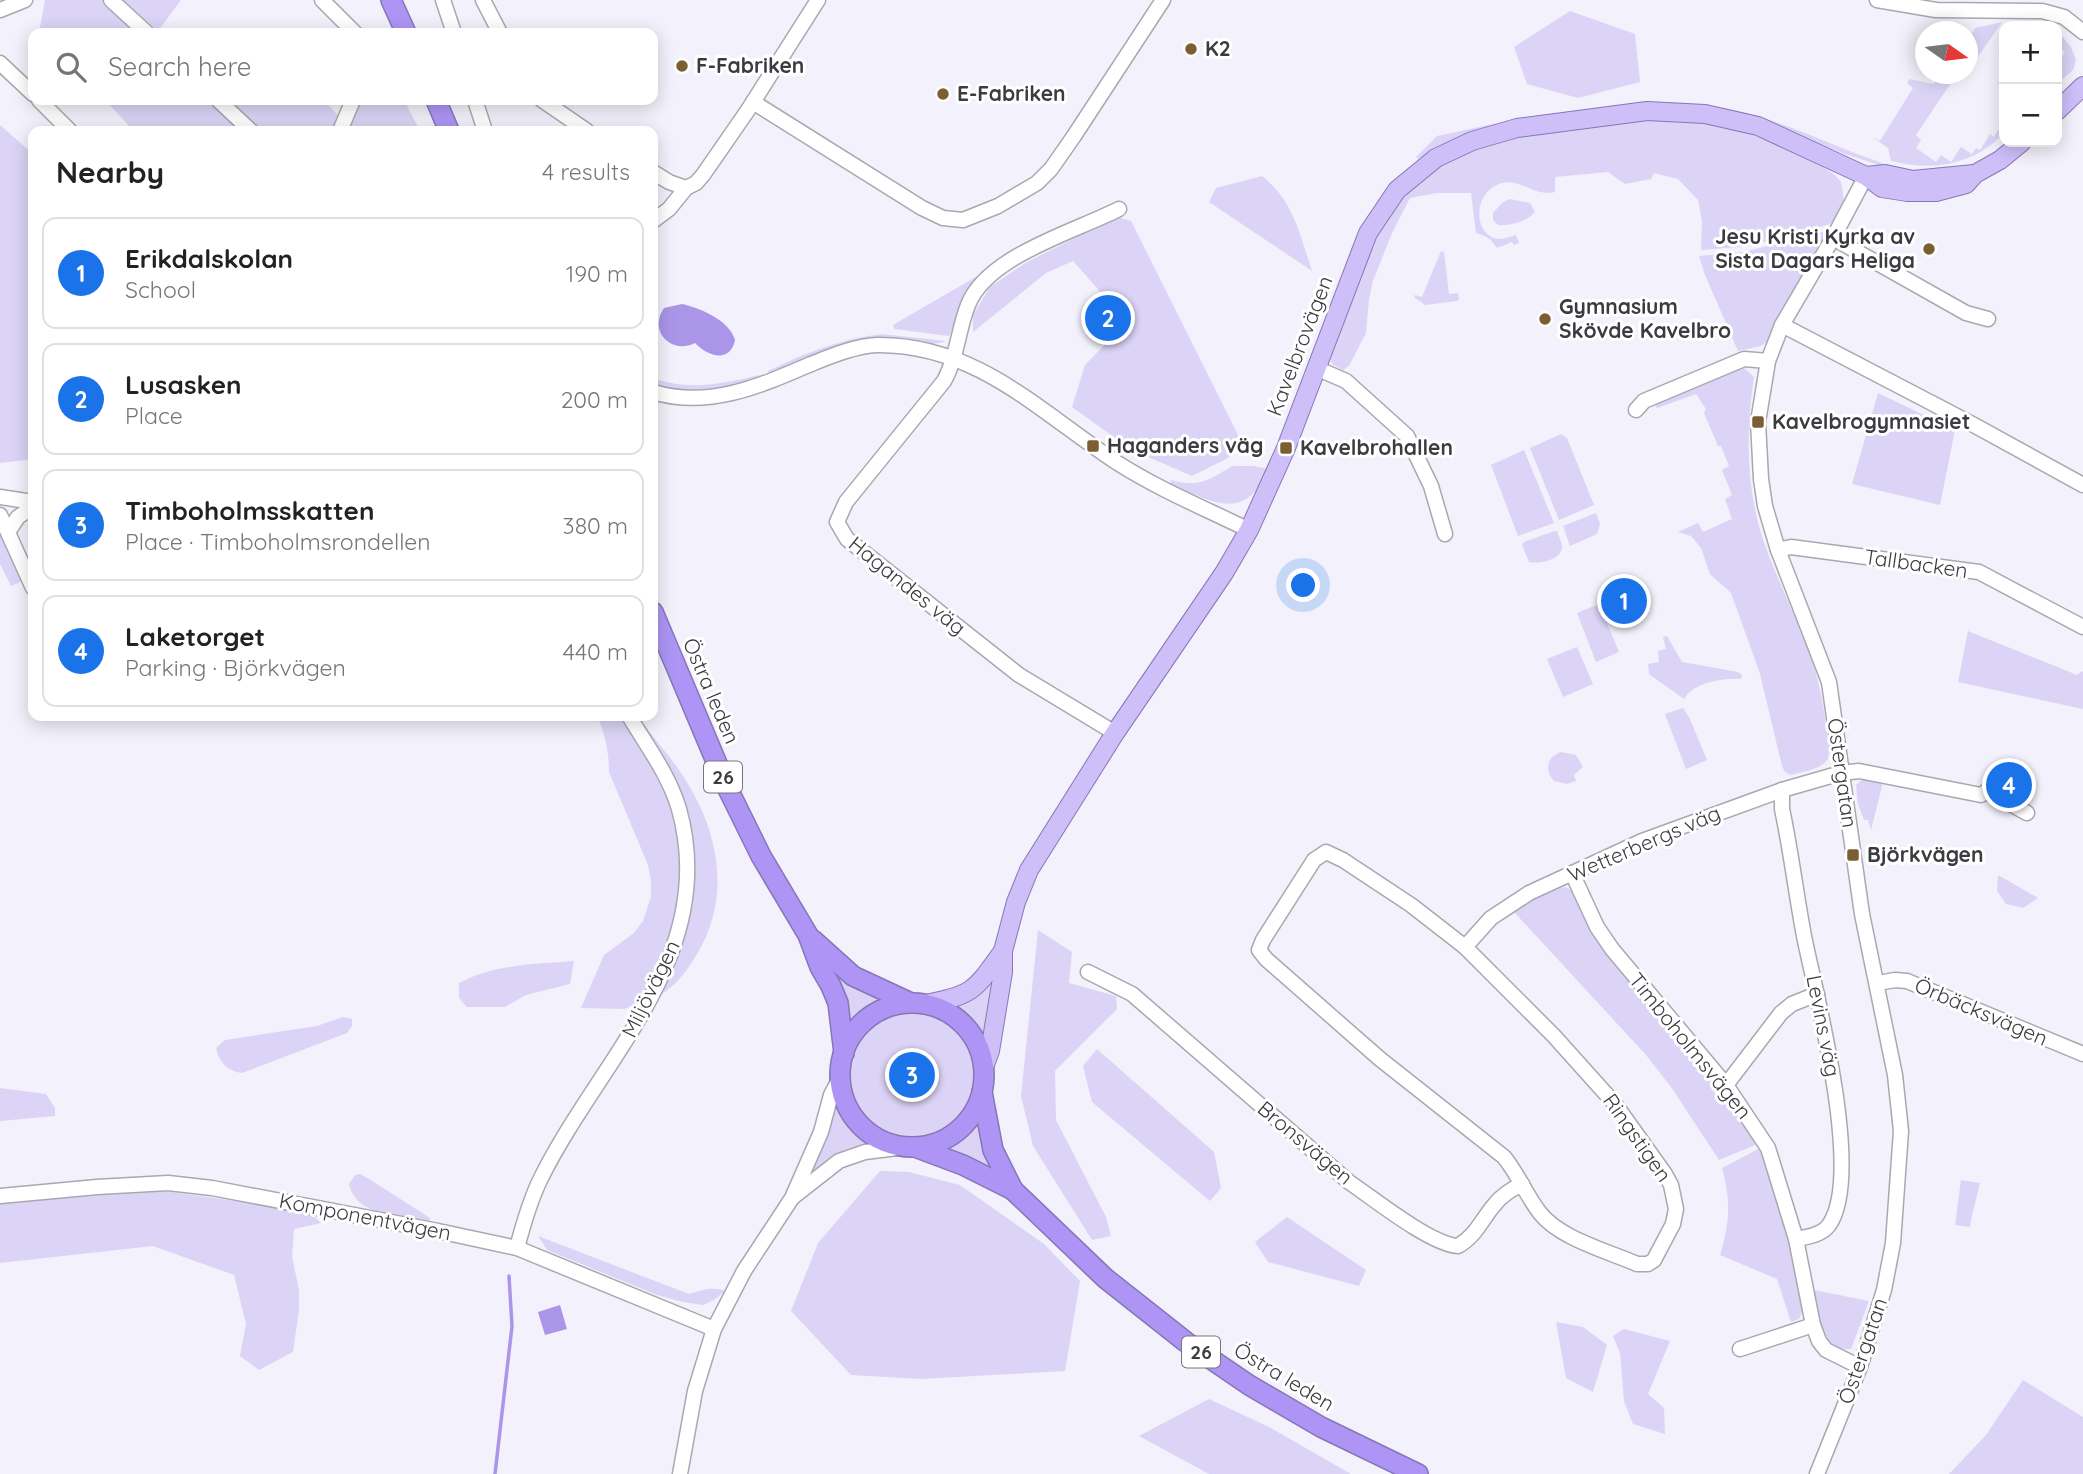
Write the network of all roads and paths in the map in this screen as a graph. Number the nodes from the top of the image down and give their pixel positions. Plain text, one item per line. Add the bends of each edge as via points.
1 (25, 0) edge
2 (111, 0) edge
3 (322, 0) edge
4 (391, 0) edge
5 (443, 0) edge
6 (483, 0) edge
7 (818, 0) edge
8 (1163, 0) edge
9 (1877, 0) edge
10 (0, 10) edge
11 (142, 28) edge
12 (350, 28) edge
13 (404, 28) edge
14 (452, 28) edge
15 (497, 28) edge
16 (2083, 32) edge
17 (0, 63) edge
18 (2083, 86) edge
19 (28, 89) edge
20 (753, 102) junction
21 (44, 105) edge
22 (223, 105) edge
23 (351, 105) edge
24 (438, 105) edge
25 (477, 105) edge
26 (549, 105) edge
27 (2062, 106) edge
28 (65, 126) edge
29 (246, 126) edge
30 (342, 126) edge
31 (447, 126) edge
32 (483, 126) edge
33 (580, 126) edge
34 (2016, 147) edge
35 (658, 175) edge
36 (1866, 176) junction
37 (686, 188) junction
38 (1119, 209) dead end
39 (658, 217) edge
40 (1833, 238) junction
41 (1988, 319) dead end
42 (1782, 325) junction
43 (953, 359) junction
44 (1768, 361) junction
45 (1316, 368) junction
46 (658, 394) edge
47 (1636, 410) dead end
48 (2083, 485) edge
49 (0, 497) edge
50 (28, 503) edge
51 (28, 508) edge
52 (0, 515) edge
53 (1249, 530) junction
54 (8, 532) junction
55 (1445, 534) dead end
56 (1778, 550) junction
57 (28, 561) edge
58 (658, 624) edge
59 (2083, 627) edge
60 (632, 721) edge
61 (1115, 733) junction
62 (1842, 773) junction
63 (1782, 790) junction
64 (2027, 813) dead end
65 (1572, 873) junction
66 (808, 935) junction
67 (1465, 947) junction
68 (1003, 951) junction
69 (1088, 972) dead end
70 (1878, 983) junction
71 (1817, 994) junction
72 (918, 1004) junction
73 (844, 1053) junction
74 (2083, 1054) edge
75 (984, 1067) junction
76 (840, 1079) junction
77 (1726, 1084) junction
78 (982, 1091) junction
79 (910, 1147) junction
80 (1522, 1184) junction
81 (1013, 1190) junction
82 (0, 1196) edge
83 (792, 1198) junction
84 (1796, 1239) junction
85 (517, 1248) junction
86 (1813, 1325) junction
87 (714, 1329) junction
88 (1740, 1349) dead end
89 (1860, 1367) junction
90 (680, 1474) edge
91 (1418, 1474) edge
92 (1817, 1474) edge

1 - 10 street
2 - 11 street
3 - 12 street
4 - 13 highway
5 - 14 street
6 - 15 street
7 - 20 street
8 - 20 street via 1046,176 998,206 963,220 943,218 922,208
9 - 16 street via 1936,10 2042,11 2064,17
17 - 19 street
18 - 27 main road
20 - 37 street via 703,175
21 - 28 street
22 - 29 street
23 - 30 street
24 - 31 highway
25 - 32 street
26 - 33 street
34 - 36 main road, Kavelbrovägen via 1966,184 1936,192 1882,188
35 - 37 street
36 - 40 street, Östergatan
36 - 45 main road, Kavelbrovägen via 1758,126 1705,114 1647,111 1517,128 1472,141 1436,158 1397,190 1382,211 1368,233
37 - 39 street
38 - 43 street via 989,275 968,304
40 - 41 street via 1966,313
40 - 42 street, Östergatan
42 - 44 street, Östergatan
42 - 48 street
43 - 46 street via 876,345 834,355 728,396 696,399
43 - 53 street via 989,373 1023,394 1143,478
43 - 61 street, Hagandes väg via 944,382 846,502 837,522 847,539 1019,675
44 - 47 street via 1744,359 1644,401
44 - 56 street, Östergatan via 1758,452 1765,506
45 - 53 main road, Kavelbrovägen
45 - 55 street via 1346,381 1407,436 1431,486
49 - 50 street
51 - 54 street
52 - 54 street
53 - 61 main road, Kavelbrovägen
54 - 57 street
56 - 59 street, Tallbacken via 1791,547 1979,572
56 - 62 street, Östergatan via 1829,682
58 - 66 highway, Östra leden / 26 via 726,785
60 - 85 street, Miljövägen via 665,774 678,807 688,859 683,921 671,955 625,1043 540,1180
61 - 68 main road, Kavelbrovägen via 1029,870
62 - 63 street, Wetterbergs väg
62 - 64 street via 1859,771 1981,795 1987,791
62 - 70 street, Östergatan via 1862,914
63 - 65 street, Wetterbergs väg via 1642,841
63 - 71 street, Levins väg
65 - 67 street, Wetterbergs väg via 1491,918
65 - 77 street, Timboholmsvägen via 1612,949
66 - 72 highway, Östra leden / 26 via 853,976
66 - 73 highway, Östra leden / 26 via 838,1003
67 - 80 street, Ringstigen via 1615,1104 1671,1185 1676,1209 1673,1224 1654,1260 1636,1264 1550,1224
67 - 80 street, Ringstigen via 1411,905 1326,852 1314,860 1259,950 1380,1059 1504,1157
68 - 72 main road, Kavelbrovägen via 979,985 963,995
68 - 75 main road, Kavelbrovägen
69 - 80 street, Bronsvägen via 1132,994 1349,1182 1445,1243 1458,1246 1469,1240 1495,1204
70 - 74 street, Örbäcksvägen via 1908,981
70 - 89 street, Östergatan via 1898,1094 1899,1184 1884,1290
71 - 77 street via 1792,1003 1781,1013
71 - 84 street, Levins väg via 1838,1107 1840,1185 1830,1224 1822,1232
72 - 73 highway, 26 via 889,1007 869,1017
72 - 75 highway, 26 via 943,1010 964,1026
73 - 76 highway, 26
75 - 78 highway, 26
76 - 79 highway, 26 via 843,1095 860,1125 888,1143
76 - 83 street
77 - 84 street, Timboholmsvägen via 1768,1148
78 - 79 highway, 26 via 976,1109 950,1136
78 - 81 highway, Östra leden / 26 via 993,1150
79 - 81 highway, Östra leden / 26 via 963,1165
79 - 83 street via 865,1152 839,1161
81 - 91 highway, Östra leden / 26 via 1105,1278 1186,1342 1321,1427
82 - 85 street, Komponentvägen via 168,1183
83 - 87 street via 744,1271
84 - 86 street, Timboholmsvägen
85 - 87 street, Komponentvägen
86 - 88 street
86 - 89 street, Timboholmsvägen via 1826,1350
87 - 90 street via 695,1391
89 - 92 street, Östergatan

